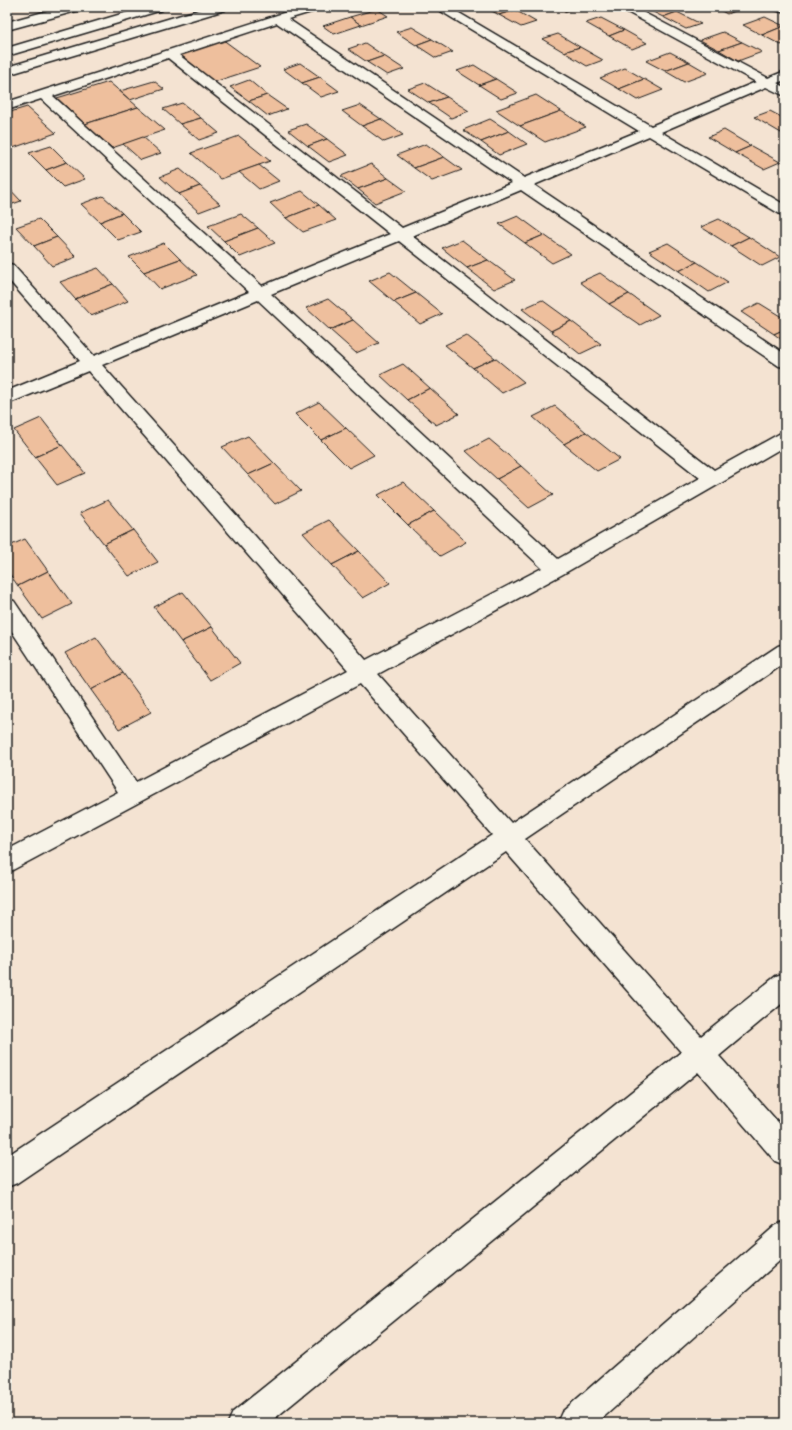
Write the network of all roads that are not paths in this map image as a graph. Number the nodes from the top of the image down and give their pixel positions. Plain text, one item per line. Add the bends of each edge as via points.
1 (76, 7) edge
2 (158, 7) edge
3 (220, 7) edge
4 (314, 7) edge
5 (440, 7) edge
6 (624, 7) edge
7 (780, 7) edge
8 (785, 10) edge
9 (278, 18) junction
10 (7, 26) edge
11 (7, 52) edge
12 (169, 53) junction
13 (7, 72) edge
14 (785, 75) edge
15 (767, 83) junction
16 (785, 92) edge
17 (43, 94) junction
18 (7, 106) edge
19 (649, 130) junction
20 (523, 183) junction
21 (785, 211) edge
22 (401, 234) junction
23 (7, 268) edge
24 (260, 293) junction
25 (785, 362) edge
26 (91, 364) junction
27 (7, 398) edge
28 (785, 438) edge
29 (714, 480) junction
30 (556, 569) junction
31 (7, 607) edge
32 (785, 652) edge
33 (363, 672) junction
34 (132, 794) junction
35 (508, 837) junction
36 (7, 862) edge
37 (785, 986) edge
38 (700, 1054) junction
39 (785, 1151) edge
40 (7, 1173) edge
41 (785, 1236) edge
42 (244, 1423) edge
43 (573, 1423) edge

1 - 10 street
2 - 11 street
3 - 13 street
4 - 9 street
5 - 19 street
6 - 15 street
7 - 8 street
9 - 12 street
9 - 20 street
12 - 17 street
12 - 22 street
14 - 15 street
15 - 16 street
15 - 19 street
17 - 18 street
17 - 24 street
19 - 20 street
19 - 21 street
20 - 22 street
20 - 25 street
22 - 24 street
22 - 29 street
23 - 26 street
24 - 26 street
24 - 30 street
26 - 27 street
26 - 33 street
28 - 29 street
29 - 30 street
30 - 33 street
31 - 34 street
32 - 35 street
33 - 34 street
33 - 35 street
34 - 36 street
35 - 38 street
35 - 40 street
37 - 38 street
38 - 39 street
38 - 42 street
41 - 43 street

